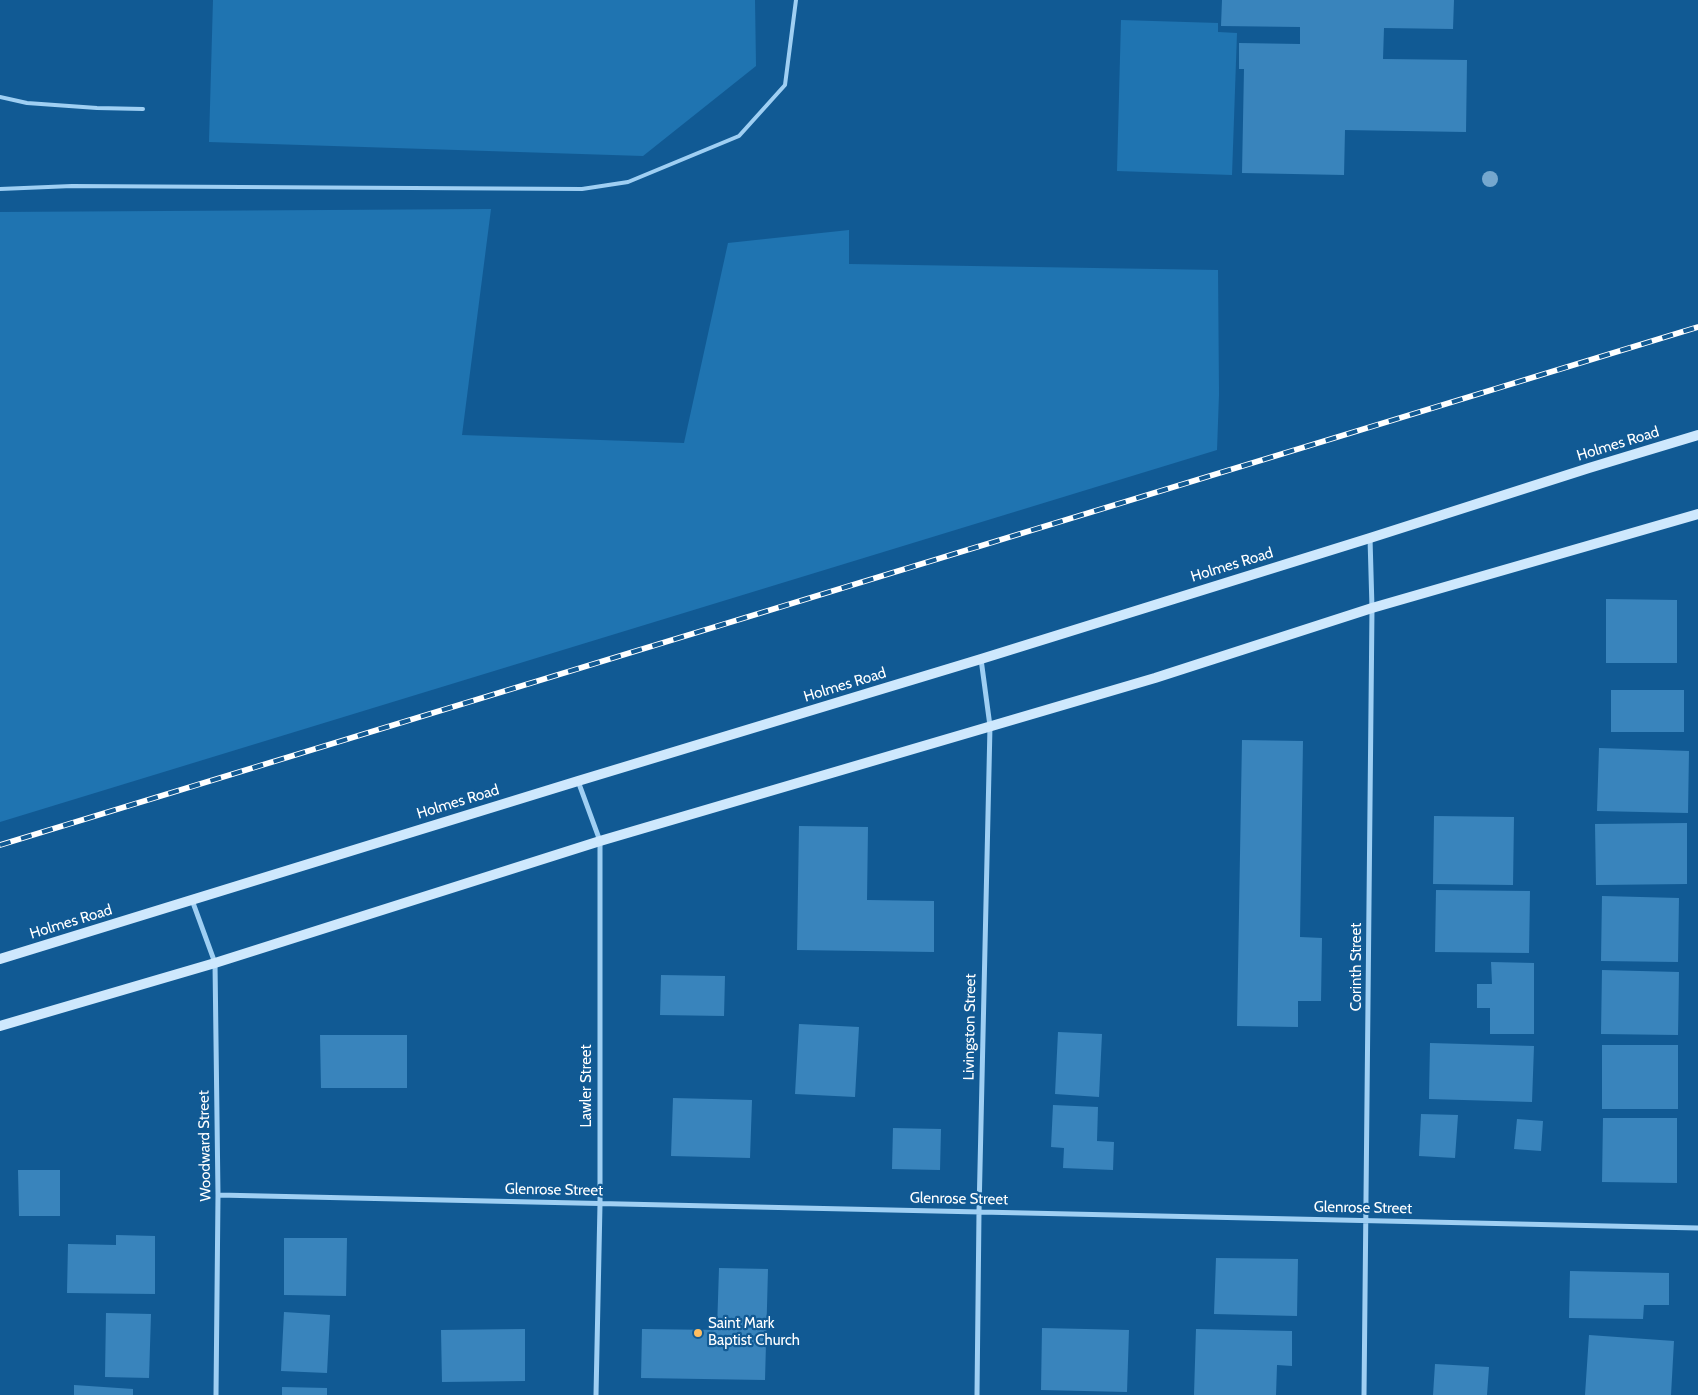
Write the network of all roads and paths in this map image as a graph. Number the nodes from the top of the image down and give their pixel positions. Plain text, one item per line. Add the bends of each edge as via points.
1 (796, 0) edge
2 (0, 97) edge
3 (143, 109) dead end
4 (0, 189) edge
5 (1698, 435) edge
6 (1698, 514) edge
7 (1370, 538) junction
8 (1372, 608) junction
9 (981, 659) junction
10 (990, 726) junction
11 (578, 781) junction
12 (600, 841) junction
13 (192, 900) junction
14 (0, 959) edge
15 (215, 963) junction
16 (0, 1026) edge
17 (218, 1195) junction
18 (600, 1204) junction
19 (979, 1212) junction
20 (1367, 1220) junction
21 (1698, 1228) edge
22 (216, 1395) edge
23 (596, 1395) edge
24 (977, 1395) edge
25 (1364, 1395) edge

1 - 4 lane via 785,84 739,136 628,182 582,190 82,186
2 - 3 lane via 27,103
5 - 7 main road, Holmes Road
6 - 8 main road
7 - 8 street, Corinth Street
7 - 9 main road, Holmes Road
8 - 10 main road via 1155,678
8 - 20 street, Corinth Street
9 - 10 street, Livingston Street
9 - 11 main road, Holmes Road
10 - 12 main road
10 - 19 street, Livingston Street
11 - 12 street, Lawler Street
11 - 13 main road, Holmes Road
12 - 15 main road
12 - 18 street, Lawler Street
13 - 14 main road, Holmes Road
13 - 15 street, Woodward Street
15 - 16 main road
15 - 17 street, Woodward Street
17 - 18 street, Glenrose Street
17 - 22 street, Woodward Street
18 - 19 street, Glenrose Street
18 - 23 street, Lawler Street
19 - 20 street, Glenrose Street
19 - 24 street, Livingston Street
20 - 21 street, Glenrose Street
20 - 25 street, Corinth Street

